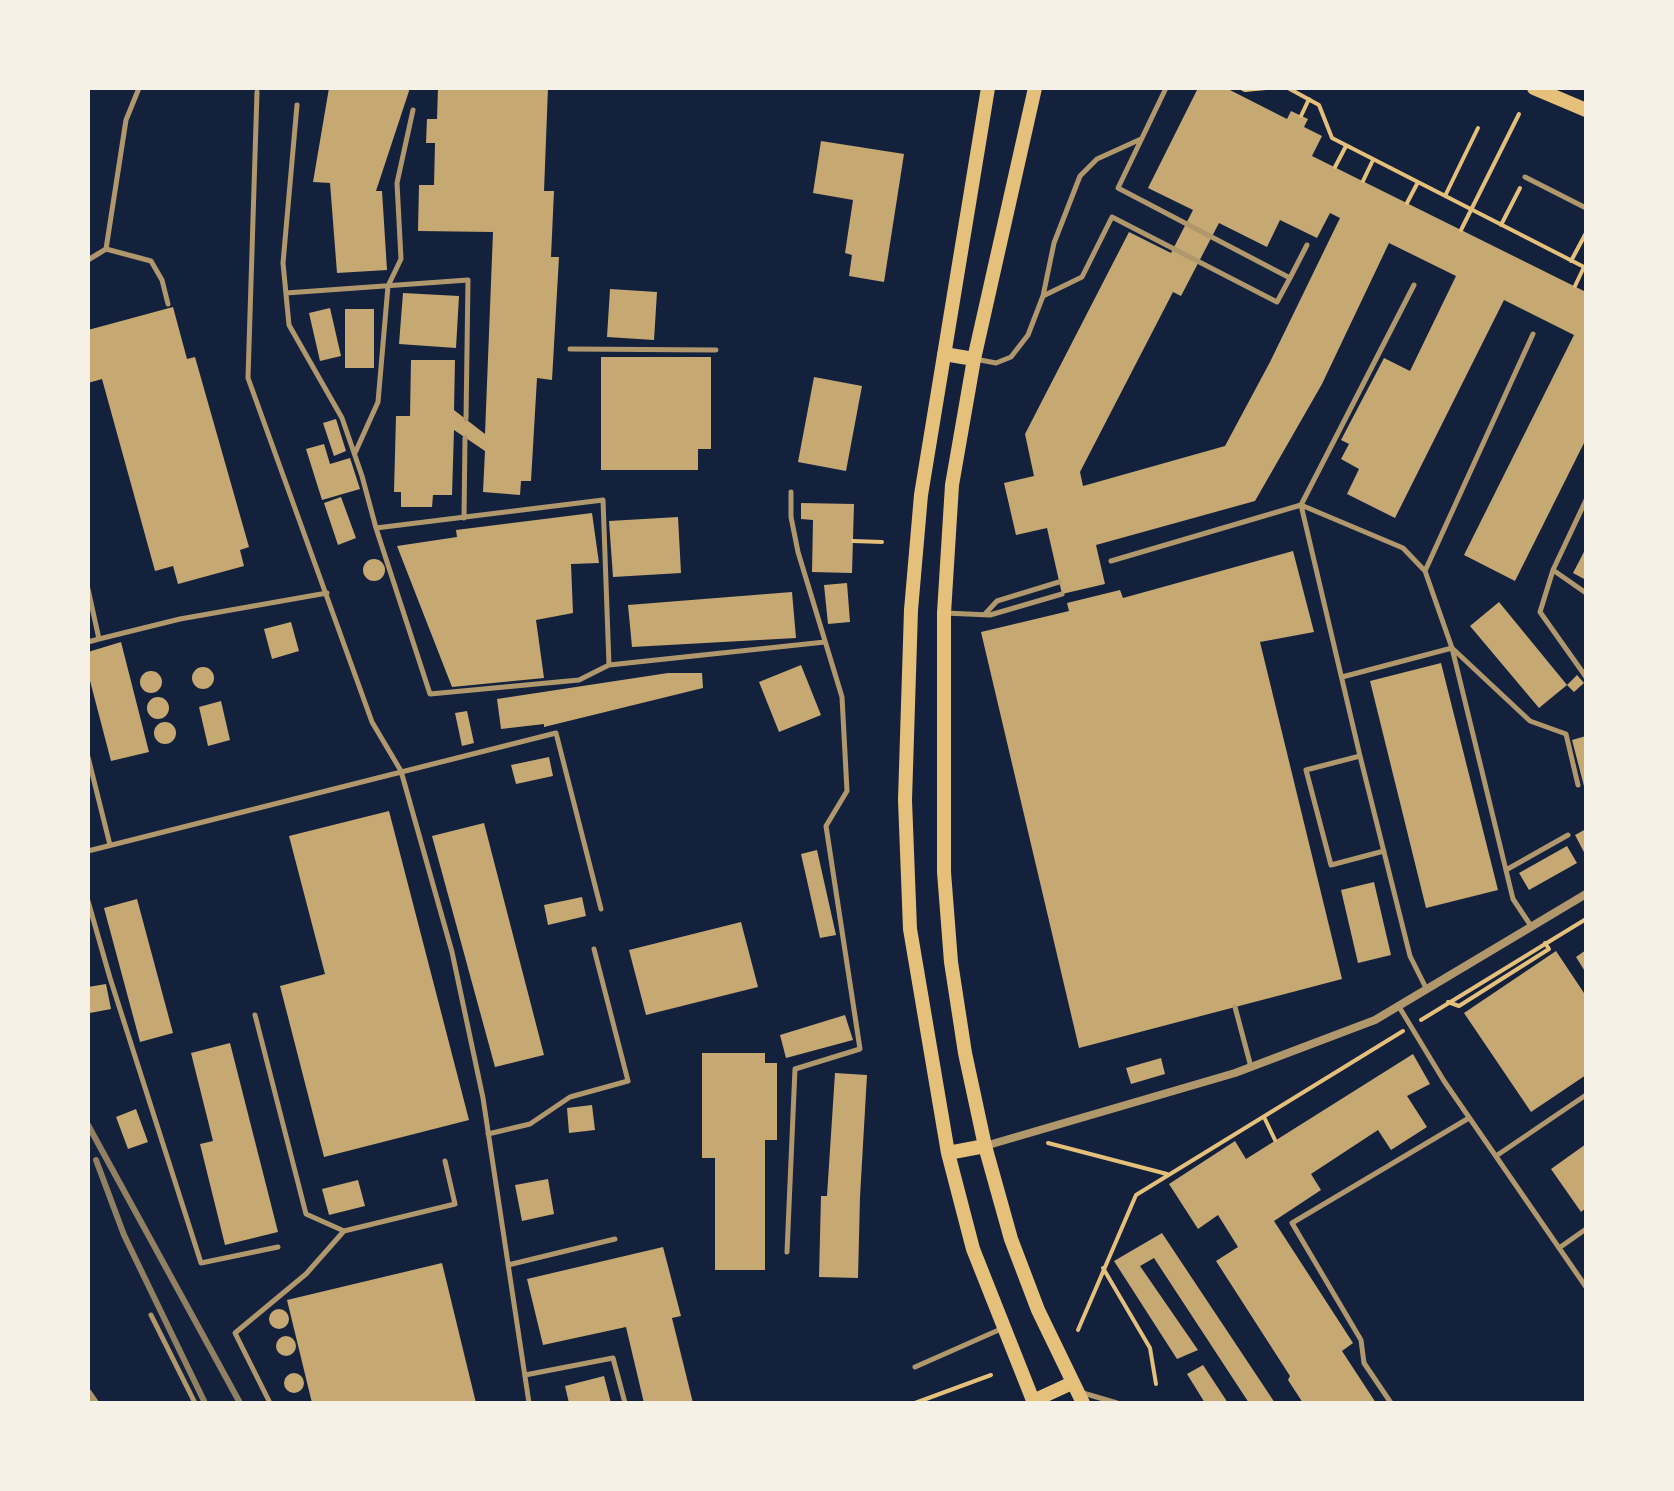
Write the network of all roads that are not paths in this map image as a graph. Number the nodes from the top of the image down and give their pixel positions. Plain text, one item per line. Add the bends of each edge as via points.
1 (139, 88) edge
2 (988, 88) edge
3 (1035, 88) edge
4 (1166, 88) edge
5 (1534, 88) edge
6 (257, 92) dead end
7 (297, 105) dead end
8 (413, 110) dead end
9 (1586, 110) edge
10 (1141, 139) junction
11 (1525, 177) dead end
12 (1586, 208) edge
13 (1307, 245) dead end
14 (106, 249) junction
15 (88, 260) edge
16 (1290, 278) junction
17 (1414, 285) dead end
18 (388, 286) junction
19 (286, 293) junction
20 (1043, 296) junction
21 (168, 304) dead end
22 (1533, 334) dead end
23 (570, 349) dead end
24 (716, 350) dead end
25 (944, 354) junction
26 (974, 359) junction
27 (466, 419) dead end
28 (465, 438) dead end
29 (355, 454) junction
30 (791, 492) dead end
31 (1586, 500) edge
32 (1301, 505) junction
33 (464, 518) junction
34 (376, 528) junction
35 (1111, 561) dead end
36 (1553, 570) junction
37 (1425, 571) junction
38 (1059, 582) dead end
39 (88, 589) edge
40 (327, 593) junction
41 (1586, 593) edge
42 (1062, 594) dead end
43 (944, 613) junction
44 (984, 615) junction
45 (99, 639) junction
46 (88, 642) edge
47 (825, 642) junction
48 (1452, 648) junction
49 (609, 665) junction
50 (1342, 677) junction
51 (1586, 677) edge
52 (1360, 756) junction
53 (88, 757) edge
54 (401, 771) junction
55 (1578, 785) dead end
56 (1568, 835) dead end
57 (110, 845) junction
58 (88, 851) edge
59 (1384, 851) junction
60 (1506, 870) junction
61 (1586, 894) edge
62 (88, 901) edge
63 (601, 909) dead end
64 (1531, 926) junction
65 (594, 949) dead end
66 (1426, 988) junction
67 (1398, 1005) junction
68 (1235, 1007) dead end
69 (255, 1015) dead end
70 (1251, 1067) junction
71 (1586, 1095) edge
72 (1469, 1118) junction
73 (488, 1134) junction
74 (985, 1146) junction
75 (948, 1153) junction
76 (1496, 1156) junction
77 (445, 1161) dead end
78 (1586, 1229) edge
79 (344, 1231) junction
80 (615, 1239) dead end
81 (278, 1247) dead end
82 (1559, 1248) junction
83 (787, 1252) dead end
84 (508, 1265) junction
85 (1586, 1287) edge
86 (151, 1315) dead end
87 (1002, 1329) junction
88 (915, 1367) dead end
89 (525, 1375) junction
90 (1077, 1392) edge
91 (88, 1393) edge
92 (1032, 1402) edge
93 (95, 1403) edge
94 (195, 1403) edge
95 (270, 1403) edge
96 (529, 1403) edge
97 (625, 1403) edge
98 (1117, 1403) edge
99 (1391, 1403) edge

1 - 14 lane via 126,120
2 - 25 main road
3 - 26 main road
4 - 10 lane
5 - 9 main road
6 - 40 lane via 248,378
7 - 19 lane via 283,263
8 - 18 lane via 397,183 401,259
10 - 16 lane via 1118,188
10 - 20 lane via 1097,159 1080,176 1054,243
11 - 12 lane
13 - 16 lane
14 - 15 lane
14 - 21 lane via 151,261
16 - 20 lane via 1277,302 1112,217 1082,277
17 - 32 lane
18 - 19 lane
18 - 27 lane via 468,280
18 - 29 lane via 378,402
19 - 29 lane via 289,325 342,418
20 - 26 lane via 1028,335 1011,357 996,363
22 - 37 lane
23 - 24 lane
25 - 26 main road
25 - 75 main road via 911,610 905,800 910,929
26 - 43 main road via 954,473
28 - 33 lane
29 - 34 lane
30 - 47 lane via 798,552
31 - 36 lane
32 - 35 lane
32 - 37 lane via 1403,548
32 - 50 lane
33 - 34 lane
33 - 49 lane via 603,500
34 - 49 lane via 430,694 579,680
36 - 41 lane
36 - 51 lane via 1540,612
37 - 48 lane
38 - 44 lane via 997,601
39 - 45 lane
40 - 45 lane
40 - 54 lane via 372,722
42 - 44 lane
43 - 44 lane
43 - 74 main road via 944,872 965,1053
45 - 46 lane
47 - 49 lane
47 - 83 lane via 842,697 847,791 826,826 860,1049 795,1069
48 - 50 lane
48 - 55 lane via 1530,721 1566,734
48 - 60 lane
50 - 52 lane
52 - 59 lane
52 - 59 lane via 1306,770 1331,865
53 - 57 lane
54 - 57 lane
54 - 63 lane via 556,733
54 - 73 lane via 452,952
56 - 60 lane
57 - 58 lane
59 - 66 lane via 1410,956
60 - 64 lane via 1513,899
61 - 64 street
62 - 81 lane via 201,1263
64 - 66 street
65 - 73 lane via 628,1081 570,1097 530,1124
66 - 67 street
67 - 70 street via 1375,1020
67 - 72 lane
68 - 70 lane
69 - 79 lane via 306,1214
70 - 74 street
71 - 76 lane
72 - 76 lane
72 - 99 lane via 1292,1223 1361,1340 1364,1363
73 - 84 lane
74 - 75 main road
74 - 90 main road via 1011,1239
75 - 87 main road via 973,1249
76 - 82 lane
77 - 79 lane via 455,1204
78 - 82 lane
79 - 95 lane via 306,1274 235,1333
80 - 84 lane
82 - 85 lane
84 - 89 lane
86 - 94 lane
87 - 88 lane
87 - 92 main road
89 - 96 lane
89 - 97 lane via 613,1358
90 - 92 main road
90 - 98 lane
91 - 93 street

